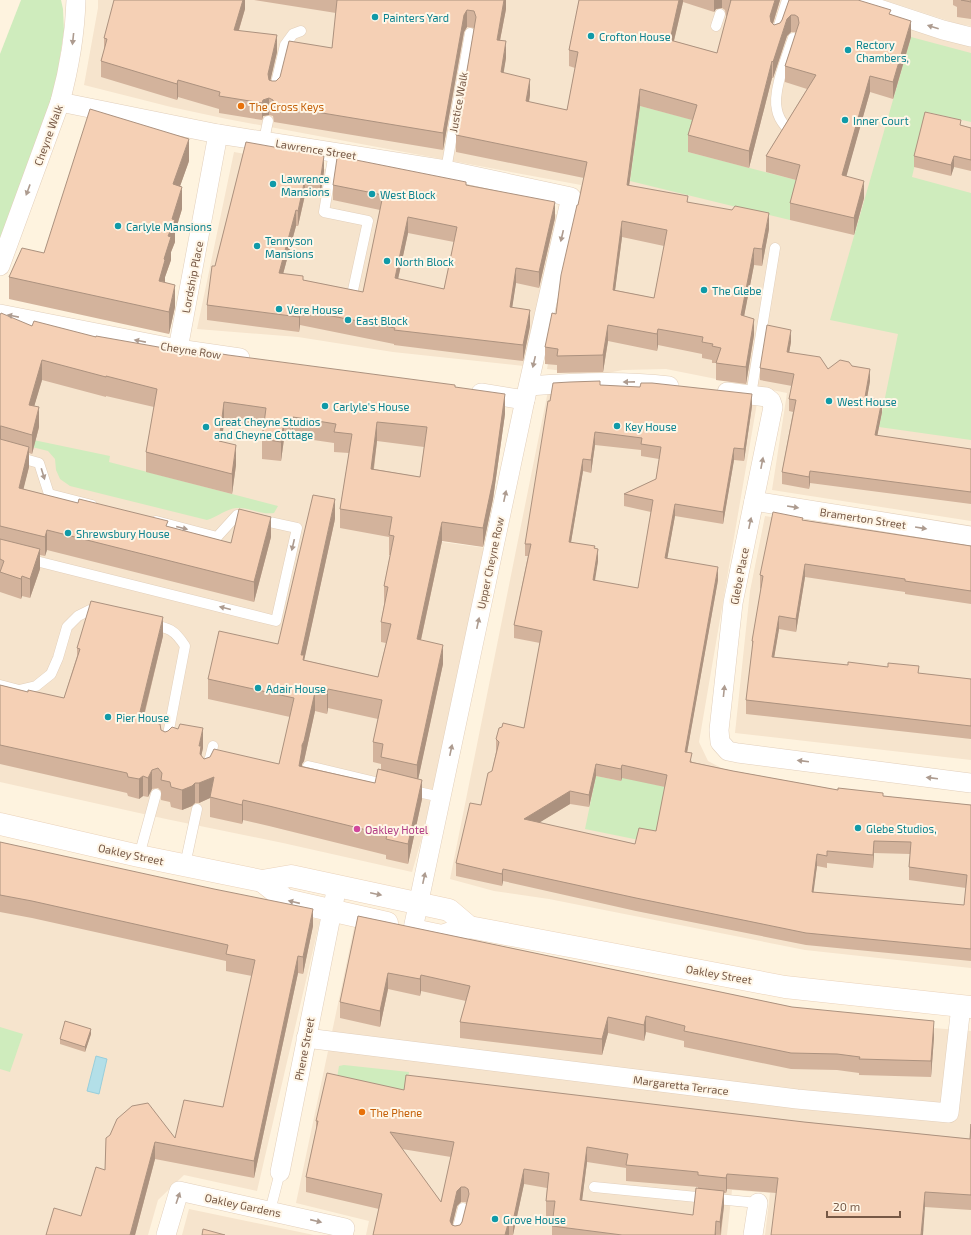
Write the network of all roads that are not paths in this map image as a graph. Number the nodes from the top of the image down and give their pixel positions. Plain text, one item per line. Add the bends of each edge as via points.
1 (76, 0) edge
2 (787, 0) edge
3 (852, 0) edge
4 (720, 14) dead end
5 (716, 26) dead end
6 (301, 31) dead end
7 (470, 33) dead end
8 (776, 35) edge
9 (971, 37) edge
10 (793, 38) edge
11 (274, 92) edge
12 (60, 102) junction
13 (268, 121) dead end
14 (785, 126) edge
15 (218, 134) junction
16 (264, 140) junction
17 (334, 152) junction
18 (446, 170) junction
19 (571, 198) joint
20 (775, 248) dead end
21 (0, 266) edge
22 (353, 290) edge
23 (0, 314) edge
24 (178, 349) junction
25 (257, 360) edge
26 (690, 388) edge
27 (462, 390) edge
28 (713, 390) edge
29 (527, 393) junction
30 (751, 395) junction
31 (0, 452) edge
32 (754, 501) junction
33 (103, 508) edge
34 (148, 519) edge
35 (971, 536) edge
36 (15, 556) edge
37 (106, 614) edge
38 (144, 622) edge
39 (0, 685) edge
40 (166, 745) edge
41 (213, 746) dead end
42 (308, 766) edge
43 (206, 772) edge
44 (971, 783) edge
45 (156, 794) dead end
46 (441, 797) junction
47 (197, 809) dead end
48 (0, 824) edge
49 (139, 856) junction
50 (185, 865) junction
51 (262, 881) junction
52 (338, 886) junction
53 (418, 903) junction
54 (332, 911) junction
55 (469, 927) junction
56 (413, 929) junction
57 (966, 1007) edge
58 (306, 1038) junction
59 (280, 1172) joint
60 (594, 1188) dead end
61 (758, 1202) joint
62 (463, 1208) dead end
63 (270, 1211) junction
64 (166, 1235) edge
65 (343, 1235) edge
66 (456, 1235) edge
67 (754, 1235) edge

1 -> 12 street, Cheyne Walk via 72,46
2 - 8 lane
9 -> 3 street
4 - 5 lane
6 - 11 lane via 293,34 285,45
7 - 18 lane, Justice Walk
10 - 14 lane via 776,100 779,117
12 - 15 street, Lawrence Street
12 -> 21 street, Cheyne Walk
13 - 16 lane
15 - 16 street, Lawrence Street
15 - 24 street, Lordship Place
16 - 17 street, Lawrence Street
17 - 18 street, Lawrence Street
17 - 22 lane via 324,212 368,221
18 - 19 street, Lawrence Street
19 -> 29 street, Upper Cheyne Row
20 - 30 lane
24 -> 23 street, Cheyne Row
24 - 25 street, Cheyne Row
26 -> 29 street via 637,382 570,383
27 - 29 street
28 - 30 street, Glebe Place
46 -> 29 street, Upper Cheyne Row
32 -> 30 street, Glebe Place via 773,407 766,397
31 -> 33 lane via 39,463 49,494
32 -> 35 street, Bramerton Street
44 -> 32 street, Glebe Place via 738,753 728,751 720,742 719,730 733,603
34 -> 36 lane via 217,537 237,515 297,528 276,621
37 - 39 lane via 90,610 78,616 67,628 51,674 36,686 19,690
38 - 40 lane via 166,628 178,635 185,646
41 - 43 lane
42 - 46 lane
45 - 49 lane
53 -> 46 street, Upper Cheyne Row
47 - 50 lane
48 - 49 main road, Oakley Street
49 - 50 main road, Oakley Street
50 - 51 main road, Oakley Street
51 - 52 main road, Oakley Street via 291,876
54 -> 51 main road, Oakley Street via 286,900
52 -> 53 main road, Oakley Street
52 - 54 street, Phene Street
53 - 55 main road, Oakley Street via 449,910
53 - 56 street, Upper Cheyne Row
54 - 56 main road, Oakley Street
54 - 58 street, Phene Street
55 - 56 main road, Oakley Street via 442,936
55 - 57 main road, Oakley Street via 785,987
57 - 58 street, Margaretta Terrace via 950,1113 798,1099
58 - 59 street, Phene Street
59 - 63 lane, Phene Street
60 - 61 lane
61 - 67 street
62 - 66 lane
64 -> 63 street, Oakley Gardens via 179,1191
63 -> 65 street, Oakley Gardens via 345,1228

